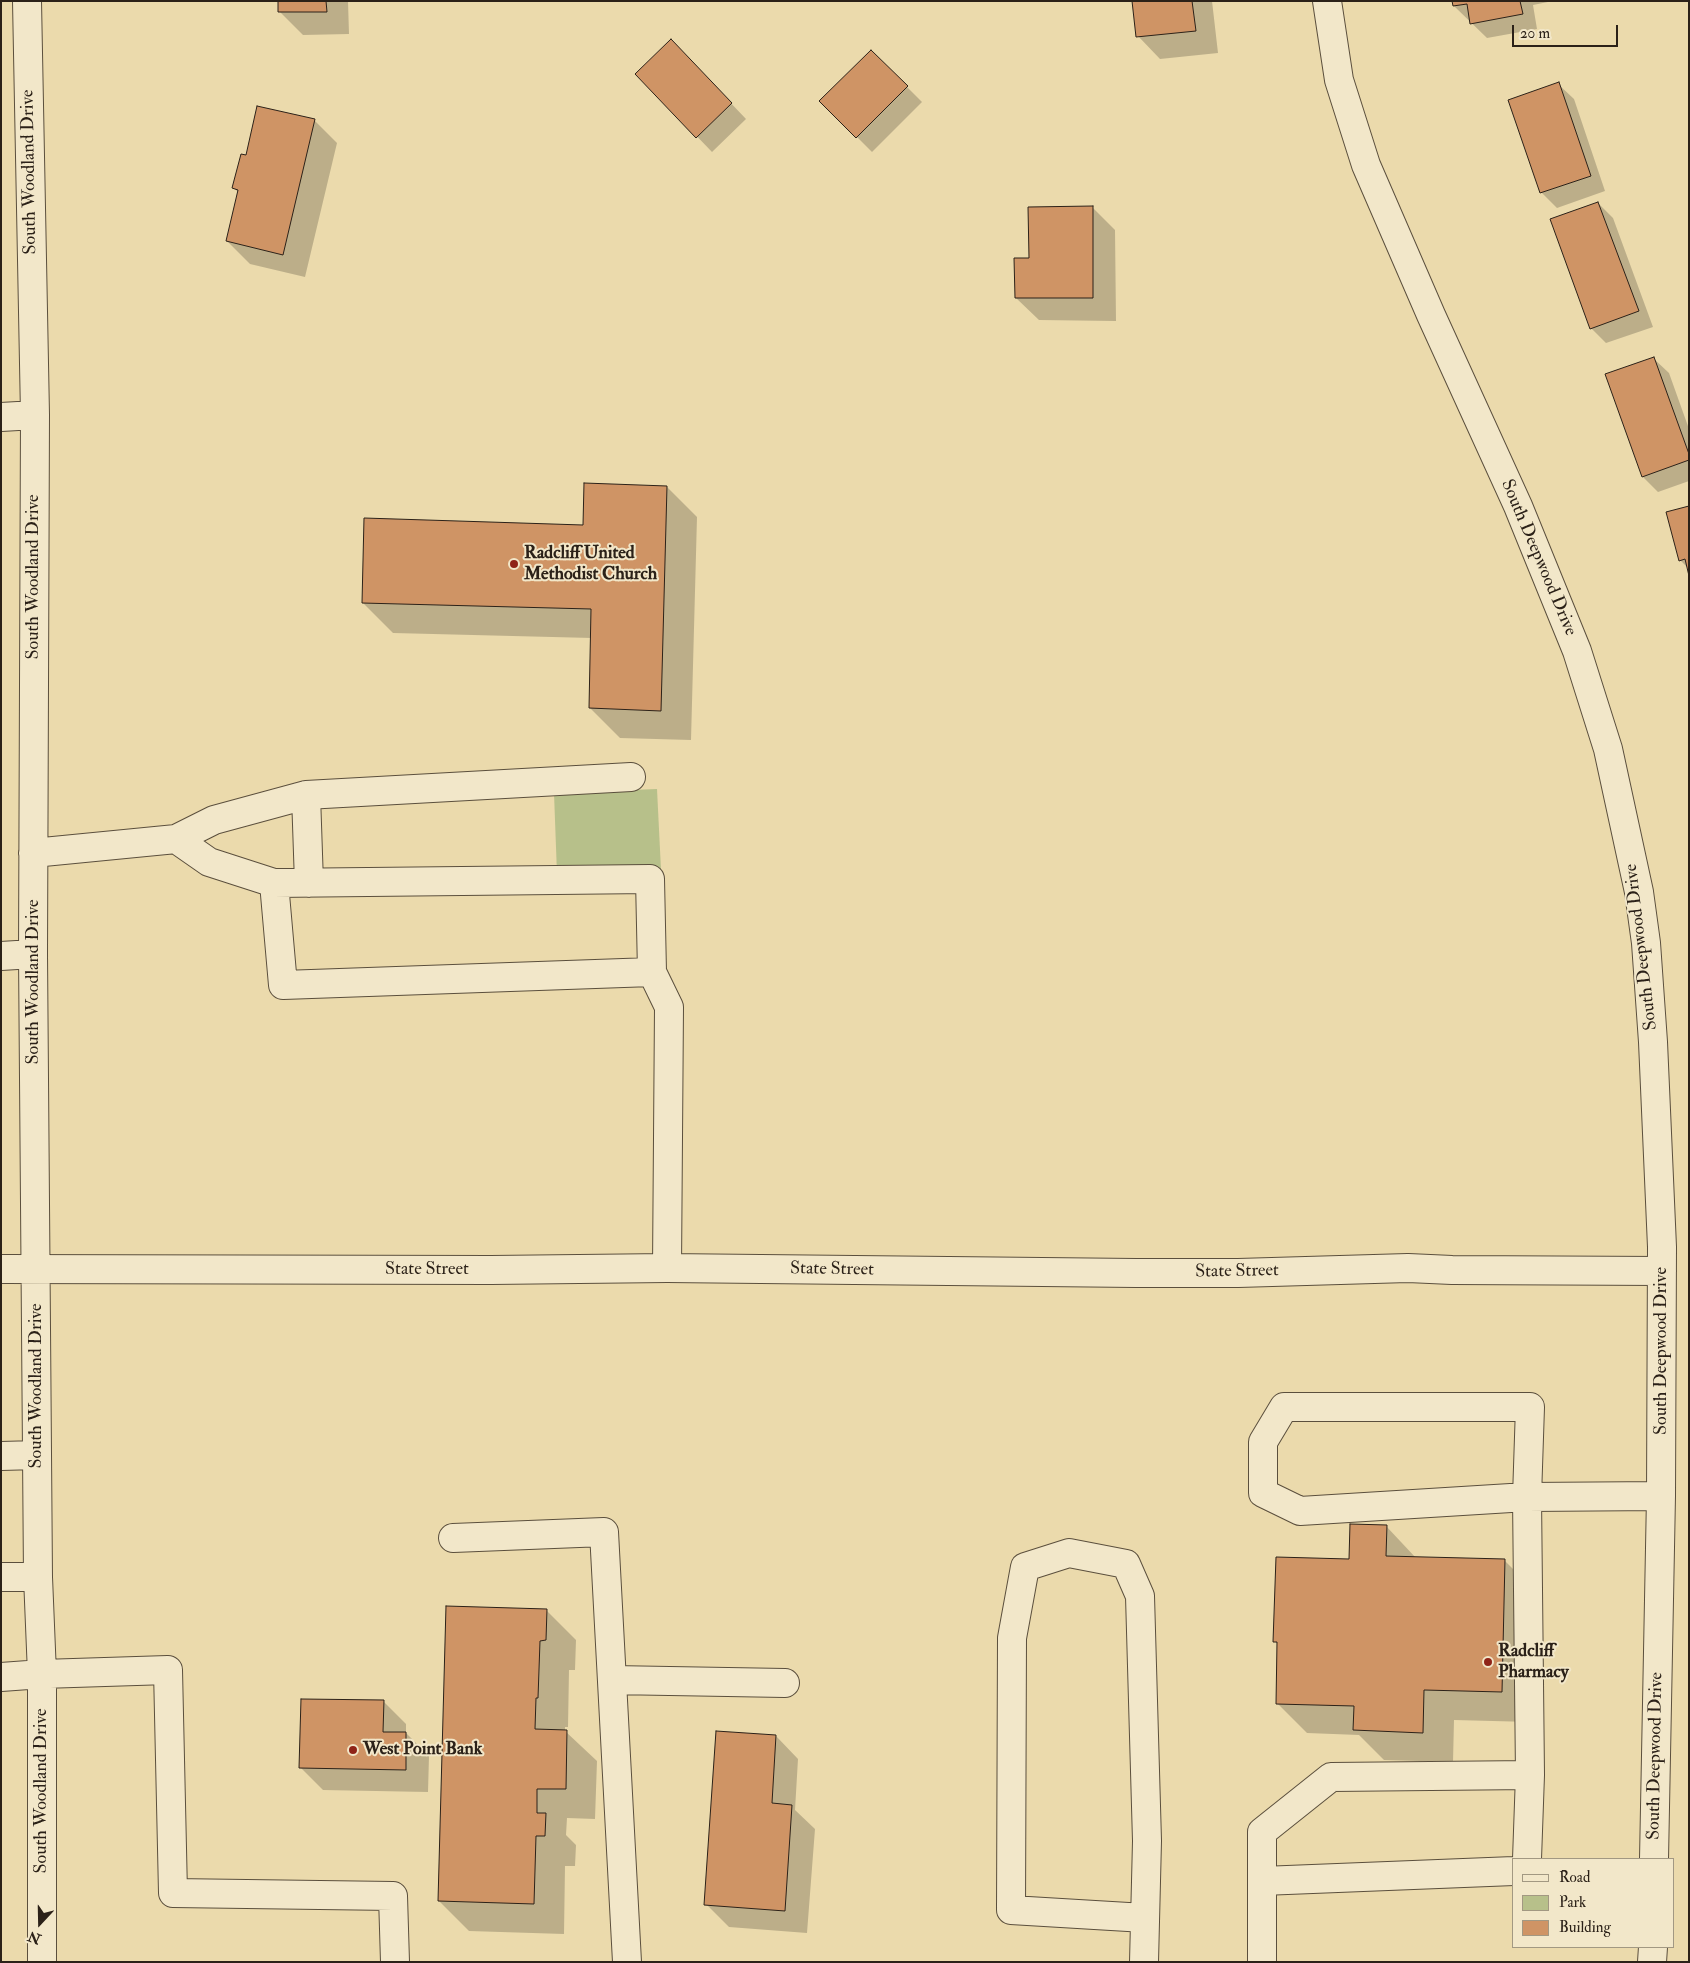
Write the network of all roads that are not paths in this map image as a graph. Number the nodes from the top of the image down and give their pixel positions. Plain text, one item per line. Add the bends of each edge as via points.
1 (27, 1) edge
2 (1327, 1) edge
3 (35, 415) junction
4 (1, 417) edge
5 (631, 777) dead end
6 (306, 795) junction
7 (176, 839) junction
8 (33, 853) junction
9 (274, 883) junction
10 (309, 883) junction
11 (33, 954) junction
12 (1, 956) edge
13 (652, 972) junction
14 (667, 1268) junction
15 (37, 1269) junction
16 (1, 1270) edge
17 (1662, 1271) junction
18 (37, 1455) junction
19 (1, 1456) edge
20 (1527, 1496) junction
21 (1661, 1496) junction
22 (452, 1538) dead end
23 (1, 1577) edge
24 (38, 1578) junction
25 (42, 1674) junction
26 (1, 1678) edge
27 (612, 1680) junction
28 (785, 1683) dead end
29 (1530, 1775) junction
30 (1527, 1858) edge
31 (1654, 1858) edge
32 (1512, 1872) edge
33 (1262, 1881) junction
34 (1145, 1918) junction
35 (1653, 1948) edge
36 (42, 1962) edge
37 (395, 1962) edge
38 (627, 1962) edge
39 (1144, 1962) edge
40 (1262, 1962) edge
41 (1652, 1962) edge

1 - 3 street, South Woodland Drive
2 - 17 street, South Deepwood Drive via 1339,80 1366,165 1522,515 1577,650 1608,749 1639,892 1646,943
3 - 4 street
3 - 8 street, South Woodland Drive
5 - 6 street
6 - 7 street via 214,820
6 - 10 street
7 - 8 street
7 - 9 street via 209,862
8 - 11 street, South Woodland Drive
9 - 10 street
9 - 13 street via 283,985
10 - 13 street via 650,879
11 - 12 street
11 - 15 street, South Woodland Drive
13 - 14 street via 669,1007
14 - 15 street, State Street
14 - 17 street, State Street via 1136,1273 1408,1268
15 - 16 street, State Street
15 - 18 street, South Woodland Drive
17 - 21 street, South Deepwood Drive
18 - 19 street
18 - 24 street, South Woodland Drive
20 - 20 street via 1530,1407 1284,1406 1263,1442 1262,1492 1300,1511
20 - 21 street
20 - 29 street
21 - 31 street, South Deepwood Drive
22 - 27 street via 604,1532
23 - 24 street
24 - 25 street, South Woodland Drive
25 - 26 street
25 - 36 street, South Woodland Drive
25 - 37 street via 168,1670 173,1892 393,1896
27 - 28 street
27 - 38 street
29 - 30 street
29 - 33 street via 1331,1777 1262,1832
32 - 33 street
33 - 40 street
34 - 34 street via 1147,1841 1140,1596 1126,1564 1069,1553 1025,1567 1012,1638 1011,1910
34 - 39 street
35 - 41 street

